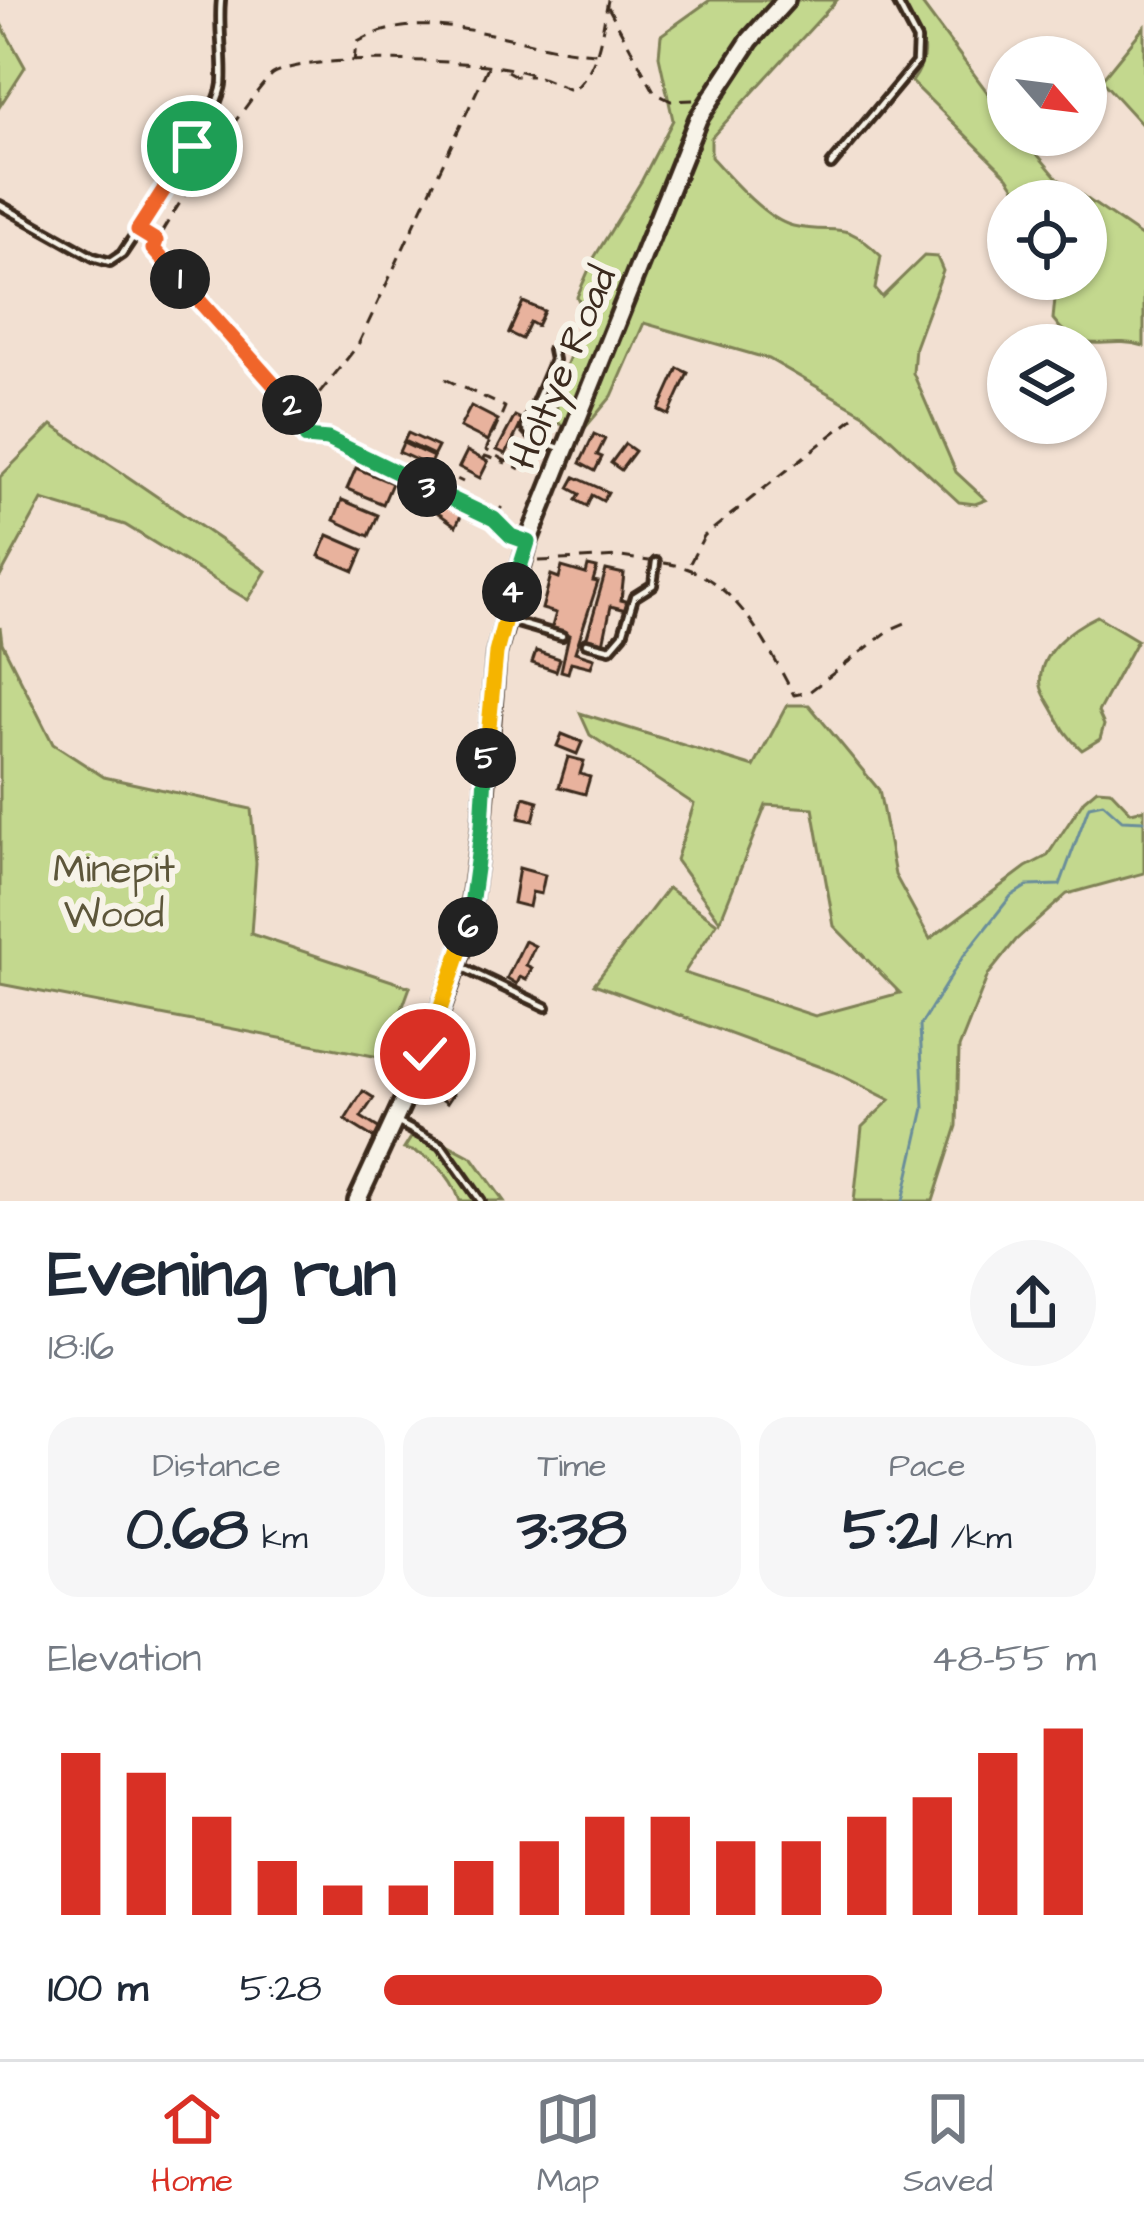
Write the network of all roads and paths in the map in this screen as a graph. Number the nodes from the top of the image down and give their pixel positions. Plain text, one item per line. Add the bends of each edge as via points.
1 (221, 0) edge
2 (786, 0) edge
3 (896, 0) edge
4 (607, 3) edge
5 (598, 53) junction
6 (354, 63) junction
7 (489, 65) junction
8 (709, 99) junction
9 (830, 165) dead end
10 (0, 205) edge
11 (552, 350) dead end
12 (446, 379) dead end
13 (853, 418) dead end
14 (307, 423) junction
15 (565, 451) junction
16 (499, 458) junction
17 (484, 459) dead end
18 (520, 470) dead end
19 (463, 482) dead end
20 (428, 488) junction
21 (502, 505) dead end
22 (494, 519) junction
23 (528, 542) junction
24 (522, 560) junction
25 (656, 562) junction
26 (688, 566) junction
27 (504, 619) junction
28 (905, 623) dead end
29 (562, 636) dead end
30 (586, 643) dead end
31 (457, 965) junction
32 (547, 1007) dead end
33 (394, 1121) junction
34 (356, 1201) edge
35 (481, 1201) edge

1 - 10 lane via 222,87 122,254 110,262 93,257
2 - 8 main road, Holtye Road
3 - 9 lane via 917,40 916,63
4 - 5 path
4 - 8 path via 655,93 670,101
5 - 6 path via 411,23 356,43
5 - 7 path via 573,91
6 - 7 path
6 - 14 path via 275,73 248,101 153,249
7 - 14 path via 358,345 312,403
8 - 15 main road, Holtye Road
11 - 15 lane via 525,428
12 - 16 path via 506,407 486,450
13 - 26 path via 704,536
14 - 20 path via 306,437 328,439
15 - 23 main road, Holtye Road
16 - 17 path
16 - 18 path
19 - 20 path via 436,469
20 - 22 path
21 - 22 path
22 - 23 path
23 - 24 main road, Holtye Road
24 - 25 path
24 - 27 main road, Holtye Road
25 - 26 path
25 - 30 lane via 653,586 634,597 623,634 610,649
26 - 28 path via 746,614 794,695
27 - 29 lane
27 - 31 main road, Holtye Road via 475,893
31 - 32 lane
31 - 33 main road, Holtye Road
33 - 34 main road, Holtye Road
33 - 35 lane via 442,1146

